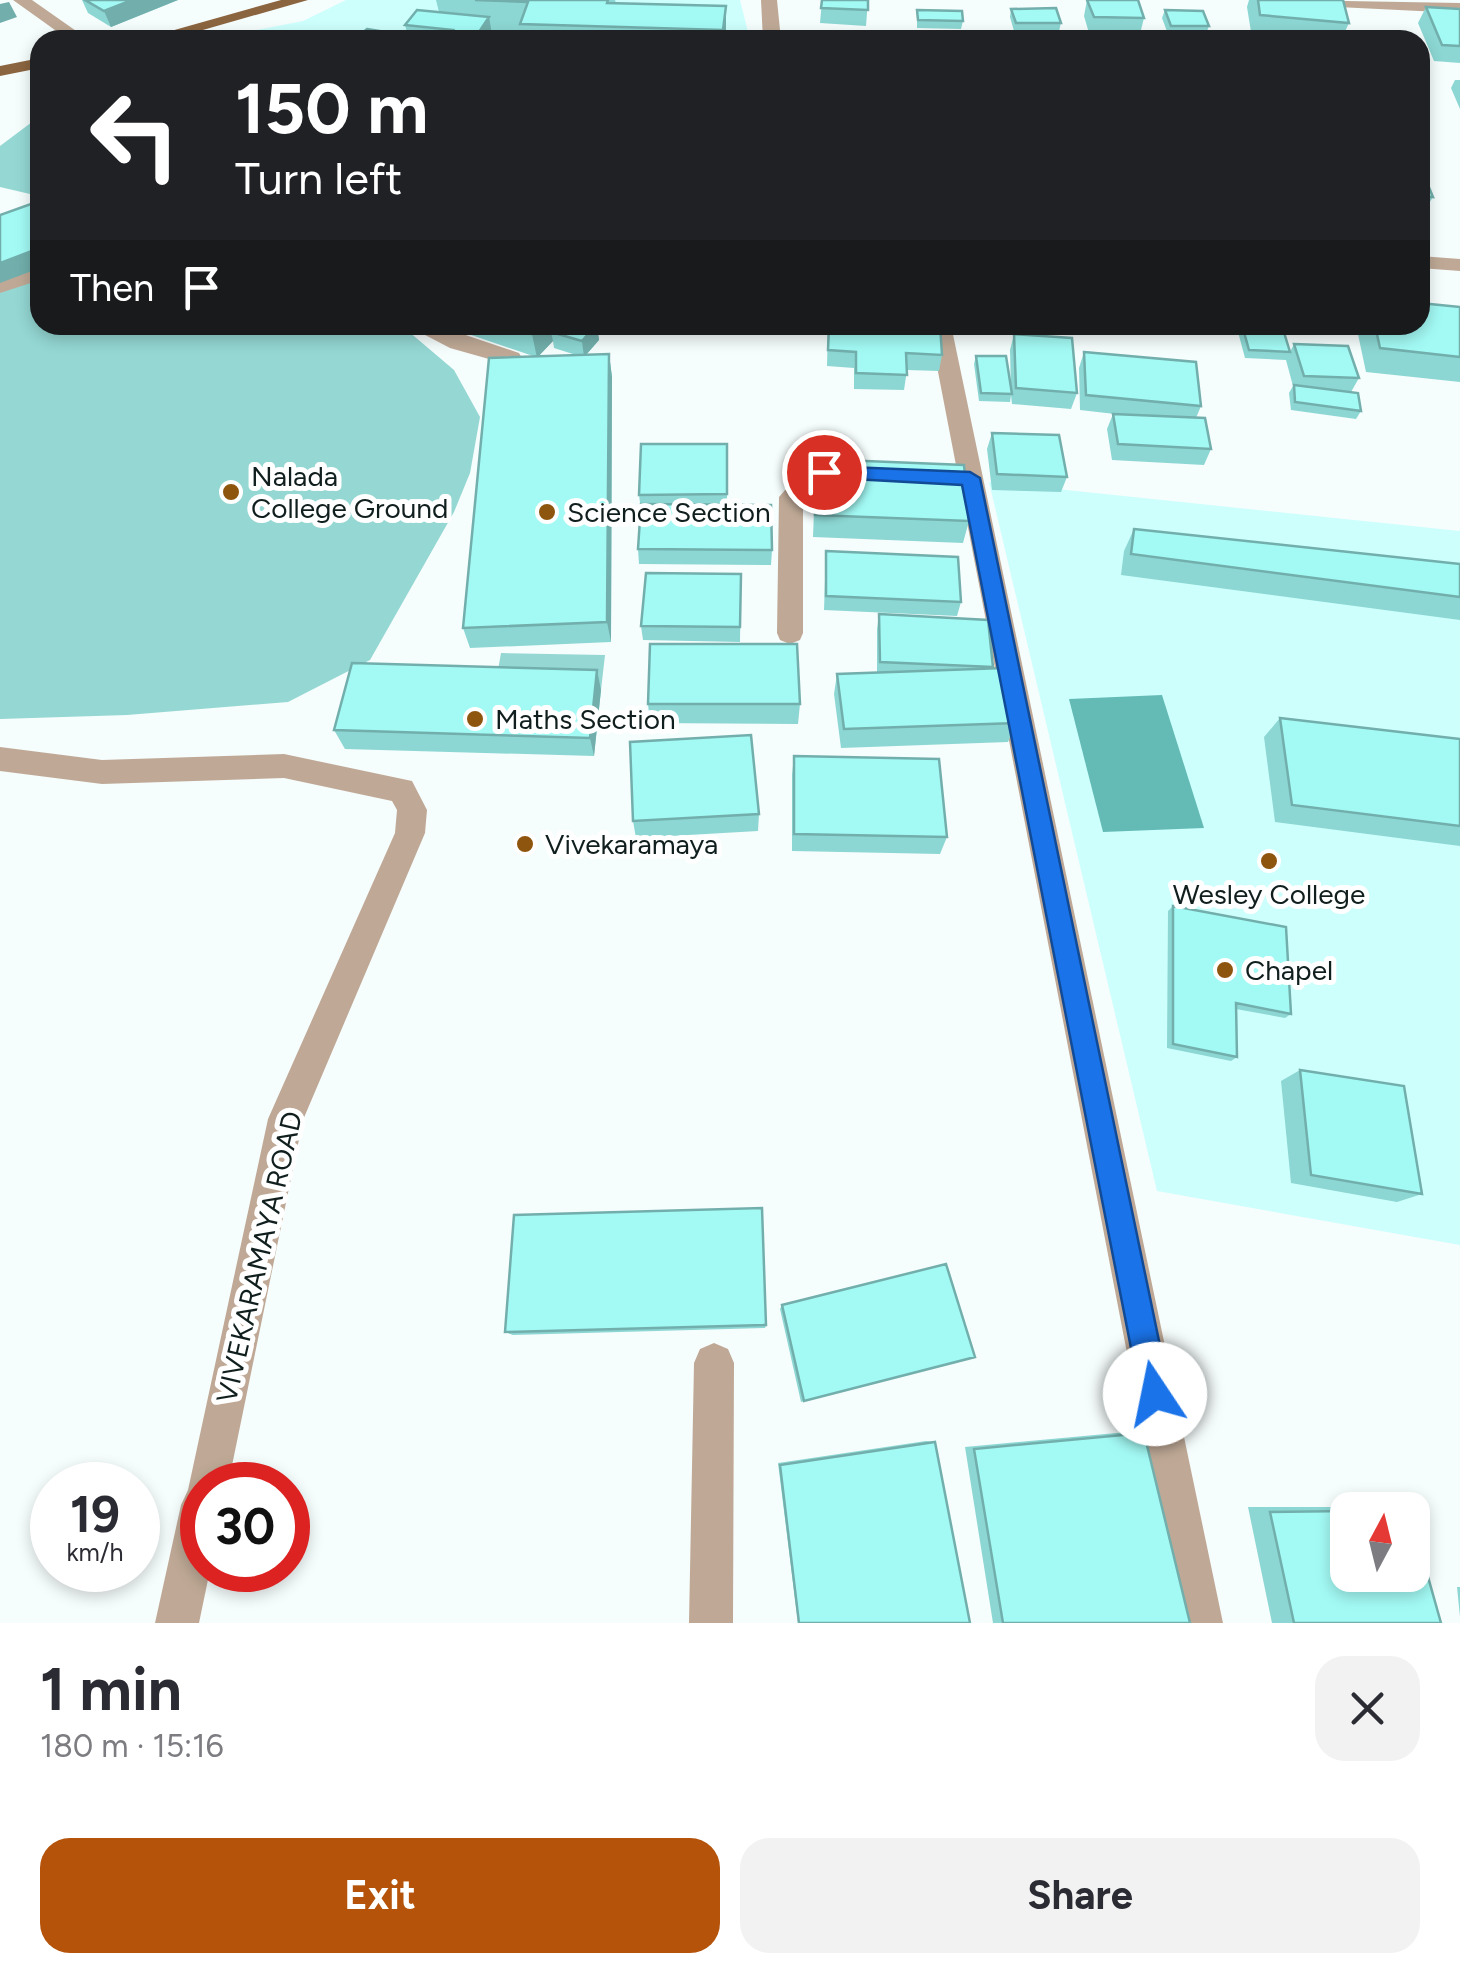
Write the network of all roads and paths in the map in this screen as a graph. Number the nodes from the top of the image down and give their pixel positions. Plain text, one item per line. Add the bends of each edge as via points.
1 (21, 0) edge
2 (300, 0) edge
3 (769, 0) edge
4 (1297, 0) edge
5 (1460, 8) edge
6 (65, 30) edge
7 (186, 30) edge
8 (771, 30) edge
9 (30, 66) edge
10 (0, 71) edge
11 (1430, 263) edge
12 (1460, 265) edge
13 (30, 276) edge
14 (0, 287) edge
15 (439, 335) edge
16 (941, 335) edge
17 (511, 358) edge
18 (879, 475) edge
19 (790, 633) dead end
20 (0, 759) edge
21 (714, 1363) dead end
22 (212, 1462) edge
23 (184, 1592) edge
24 (177, 1623) edge
25 (711, 1623) edge
26 (1201, 1623) edge

1 - 6 street
2 - 7 main road
3 - 8 street
4 - 5 street
9 - 10 main road
11 - 12 street
13 - 14 street
15 - 17 street
16 - 26 street via 961,478
18 - 19 street via 824,472 799,483 791,497
20 - 22 street, VIVEKARAMAYA ROAD via 102,772 284,766 402,790 412,810 410,834 286,1118
21 - 25 street
23 - 24 street

